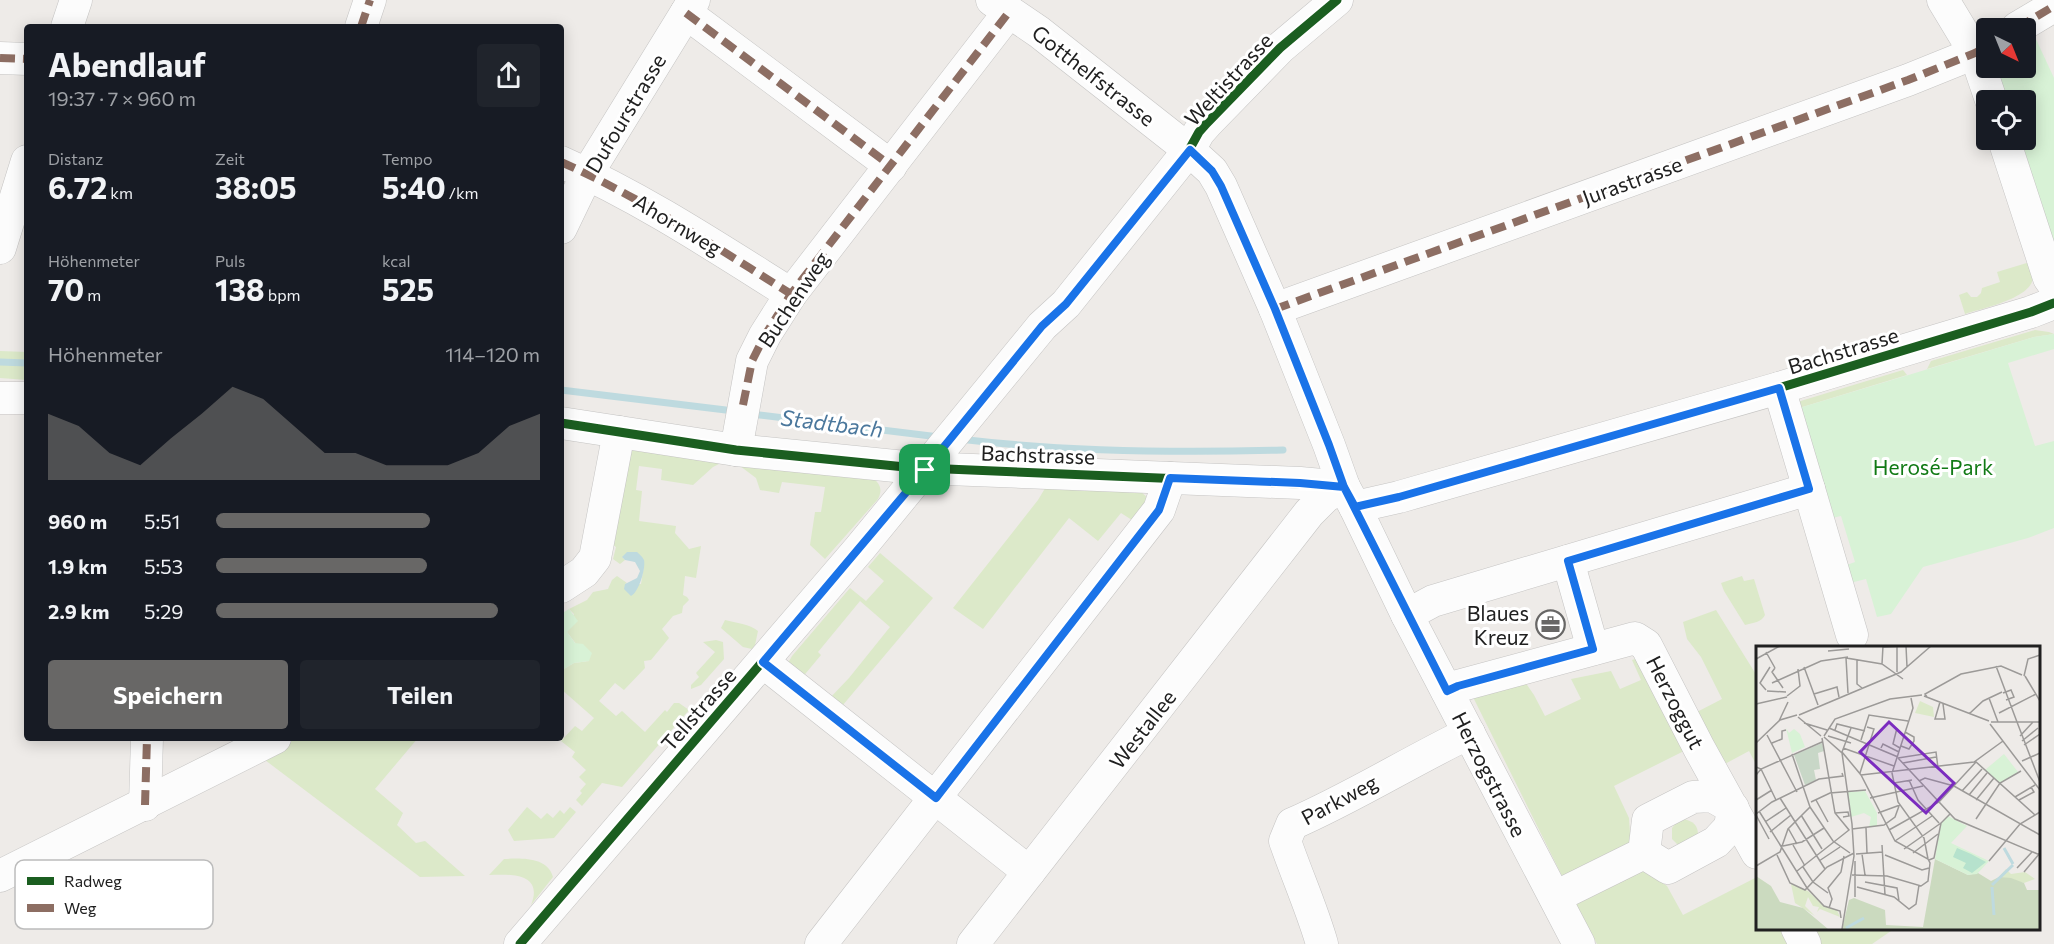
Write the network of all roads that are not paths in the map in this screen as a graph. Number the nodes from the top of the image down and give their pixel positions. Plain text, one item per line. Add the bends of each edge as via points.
1 (76, 0) edge
2 (370, 0) edge
3 (1337, 0) edge
4 (1943, 0) edge
5 (1000, 6) edge
6 (2054, 6) edge
7 (690, 7) edge
8 (2034, 18) edge
9 (68, 24) edge
10 (362, 24) edge
11 (1976, 43) edge
12 (1976, 52) edge
13 (0, 58) edge
14 (24, 59) edge
15 (1190, 150) junction
16 (2007, 150) edge
17 (891, 166) junction
18 (574, 168) edge
19 (24, 171) edge
20 (564, 214) edge
21 (0, 248) edge
22 (2054, 285) edge
23 (791, 294) junction
24 (2054, 303) edge
25 (1275, 309) junction
26 (1779, 388) junction
27 (0, 398) edge
28 (24, 398) edge
29 (564, 423) edge
30 (739, 430) junction
31 (619, 432) junction
32 (932, 461) junction
33 (1170, 478) junction
34 (1809, 489) junction
35 (1349, 497) junction
36 (1568, 561) junction
37 (564, 585) edge
38 (1407, 615) junction
39 (1852, 635) dead end
40 (1593, 649) junction
41 (763, 662) junction
42 (1447, 691) junction
43 (1469, 733) junction
44 (147, 741) edge
45 (269, 741) edge
46 (936, 798) junction
47 (145, 805) junction
48 (1733, 808) junction
49 (1756, 851) edge
50 (1644, 853) junction
51 (33, 860) edge
52 (15, 869) edge
53 (1029, 872) junction
54 (0, 876) edge
55 (1555, 897) junction
56 (1798, 929) edge
57 (520, 944) edge
58 (821, 944) edge
59 (973, 944) edge
60 (1322, 944) edge
61 (1579, 944) edge
62 (1805, 944) edge

1 - 9 street
2 - 10 street
3 - 15 street, Weltistrasse via 1272,56 1199,132
4 - 11 street
5 - 15 street, Gotthelfstrasse
5 - 17 street, Buchenweg
6 - 8 street
7 - 17 street
7 - 18 street, Dufourstrasse
12 - 25 street, Jurastrasse
13 - 14 street
15 - 25 street, Gotthelfstrasse via 1221,186
15 - 32 street, Weltistrasse
16 - 22 street
17 - 23 street, Buchenweg
18 - 20 street, Dufourstrasse
18 - 23 street, Ahornweg via 613,186
19 - 21 street
23 - 30 street, Buchenweg via 752,361
24 - 26 street, Bachstrasse
25 - 35 street, Gotthelfstrasse
26 - 34 street, Bachstrasse
26 - 35 street, Bachstrasse via 1399,497
27 - 28 street
29 - 31 street, Bachstrasse
30 - 31 street, Bachstrasse
30 - 32 street, Bachstrasse
31 - 37 street via 595,558 584,572
32 - 33 street, Bachstrasse via 947,469
32 - 41 street, Tellstrasse
33 - 35 street, Bachstrasse via 1300,483
33 - 46 street via 1159,510
34 - 36 street
34 - 39 street, Bachstrasse
35 - 38 street, Herzogstrasse
35 - 53 street, Westallee via 1326,496 1309,513
36 - 38 street via 1433,601
36 - 40 street
38 - 42 street, Herzogstrasse
40 - 42 street, Herzoggut
40 - 48 street, Herzoggut via 1635,638 1646,645
41 - 46 street
41 - 57 street, Tellstrasse
42 - 43 street, Herzogstrasse
43 - 55 street, Herzogstrasse
43 - 60 street, Parkweg via 1292,824 1285,841
44 - 47 street
45 - 47 street
46 - 53 street
46 - 58 street
47 - 51 street
48 - 49 street, Herzoggut
48 - 50 street via 1730,827 1716,842 1668,868
48 - 50 street via 1712,796 1693,797 1648,820
50 - 55 street
52 - 54 street
53 - 59 street, Westallee
55 - 61 street, Herzogstrasse
56 - 62 street

